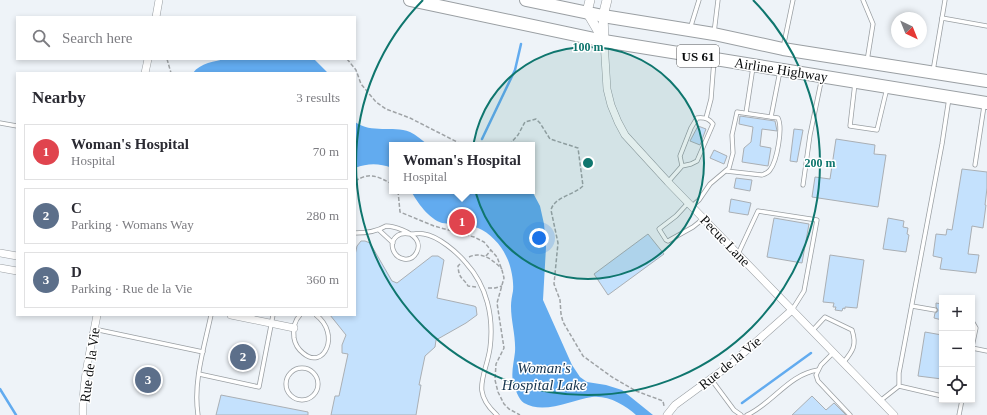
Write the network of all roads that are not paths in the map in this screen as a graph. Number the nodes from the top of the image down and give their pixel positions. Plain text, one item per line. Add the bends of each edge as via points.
1 (159, 0) edge
2 (410, 0) edge
3 (526, 0) edge
4 (590, 0) edge
5 (607, 0) edge
6 (699, 0) edge
7 (718, 0) edge
8 (793, 0) edge
9 (863, 0) edge
10 (945, 0) edge
11 (587, 12) junction
12 (156, 16) edge
13 (603, 16) junction
14 (942, 18) junction
15 (987, 26) edge
16 (690, 30) junction
17 (714, 34) junction
18 (604, 41) junction
19 (783, 49) junction
20 (714, 59) junction
21 (148, 60) edge
22 (867, 62) junction
23 (753, 65) junction
24 (780, 70) junction
25 (145, 72) edge
26 (933, 72) junction
27 (822, 76) junction
28 (987, 81) edge
29 (856, 82) junction
30 (887, 87) junction
31 (949, 97) junction
32 (986, 103) edge
33 (746, 113) junction
34 (771, 117) junction
35 (706, 118) junction
36 (0, 123) edge
37 (16, 126) edge
38 (975, 165) dead end
39 (682, 166) junction
40 (726, 171) junction
41 (668, 182) junction
42 (803, 185) dead end
43 (690, 205) junction
44 (704, 219) junction
45 (379, 230) junction
46 (356, 233) edge
47 (410, 234) junction
48 (393, 243) junction
49 (0, 253) edge
50 (738, 254) junction
51 (16, 256) edge
52 (0, 268) edge
53 (16, 271) edge
54 (912, 306) junction
55 (792, 310) junction
56 (935, 310) dead end
57 (97, 316) edge
58 (212, 316) edge
59 (236, 316) edge
60 (273, 316) edge
61 (299, 316) edge
62 (317, 316) edge
63 (272, 323) junction
64 (294, 328) junction
65 (94, 329) junction
66 (812, 331) junction
67 (975, 349) edge
68 (987, 351) edge
69 (204, 352) junction
70 (833, 353) junction
71 (844, 363) junction
72 (818, 370) junction
73 (199, 374) junction
74 (317, 376) joint
75 (711, 379) junction
76 (899, 386) junction
77 (939, 395) edge
78 (880, 401) junction
79 (961, 403) edge
80 (666, 411) edge
81 (891, 414) edge
82 (83, 415) edge
83 (198, 415) edge
84 (496, 415) edge
85 (741, 415) edge
86 (746, 415) edge
87 (850, 415) edge
88 (958, 415) edge

1 - 12 street
2 - 18 highway, Airline Highway / US 61
3 - 11 highway, Airline Highway / US 61
4 - 11 street
5 - 13 street
6 - 16 lane
7 - 17 lane
8 - 19 lane
9 - 22 lane via 873,24
10 - 14 lane
11 - 13 highway, Airline Highway / US 61
11 - 18 street
13 - 16 highway, Airline Highway / US 61
13 - 18 street
14 - 15 lane
14 - 26 lane
16 - 17 highway, Airline Highway / US 61
17 - 19 highway, Airline Highway / US 61
18 - 20 highway, Airline Highway / US 61
18 - 41 street, Pecue Lane via 607,89 618,122 626,135
19 - 22 highway, Airline Highway / US 61
20 - 23 highway, Airline Highway / US 61
20 - 35 lane via 711,99
21 - 25 street
22 - 26 highway, Airline Highway / US 61
23 - 24 highway, Airline Highway / US 61
23 - 33 lane
24 - 27 highway, Airline Highway / US 61
24 - 34 lane
26 - 28 highway, Airline Highway / US 61
27 - 29 highway, Airline Highway / US 61
27 - 42 lane
29 - 30 highway, Airline Highway / US 61
29 - 30 lane via 850,126 877,130
30 - 31 highway, Airline Highway / US 61
31 - 32 highway, Airline Highway / US 61
31 - 54 lane
32 - 38 lane
33 - 34 lane
33 - 40 lane via 737,112 732,135 734,152
34 - 40 lane via 778,118 779,123 777,148 770,170 762,175
35 - 39 lane via 697,118 691,128 680,156
35 - 39 lane via 713,124 697,161
36 - 37 lane
39 - 41 lane
40 - 43 lane via 710,184 699,200
41 - 43 street, Pecue Lane
43 - 44 street, Pecue Lane
43 - 44 lane via 659,229 666,240
44 - 50 street, Pecue Lane
45 - 46 lane
45 - 47 lane via 391,226
45 - 48 lane
47 - 48 lane via 401,234
47 - 48 lane via 418,243 417,252 411,258 403,259 396,255
47 - 84 lane via 424,234 454,250 482,284 490,315 491,334 481,386 488,407
49 - 51 street
50 - 55 street, Pecue Lane
50 - 55 lane via 758,211 817,220 804,291
52 - 53 street
54 - 56 lane
54 - 76 lane via 899,373
55 - 66 street, Pecue Lane
55 - 75 street, Rue de la Vie via 747,351
57 - 65 street, Rue de la Vie
58 - 69 lane
59 - 63 street
60 - 63 lane
61 - 64 lane
62 - 64 lane via 326,326 330,339 325,351 317,358 309,358 297,347
63 - 64 street
63 - 73 lane via 259,387
65 - 69 lane
65 - 82 street, Rue de la Vie via 85,376
66 - 70 street, Pecue Lane
66 - 71 lane via 825,317 852,330 855,338 853,351
67 - 68 lane
69 - 73 lane
70 - 71 street, Pecue Lane
70 - 72 lane
71 - 78 street, Pecue Lane
72 - 86 lane via 798,376
72 - 87 lane via 818,381
73 - 83 lane via 196,385
74 - 74 lane via 304,368 294,370 287,378 287,389 298,399 308,399 318,387
75 - 80 street, Rue de la Vie
75 - 85 lane via 734,410
76 - 77 lane
76 - 78 lane
78 - 81 street, Pecue Lane
79 - 88 lane

